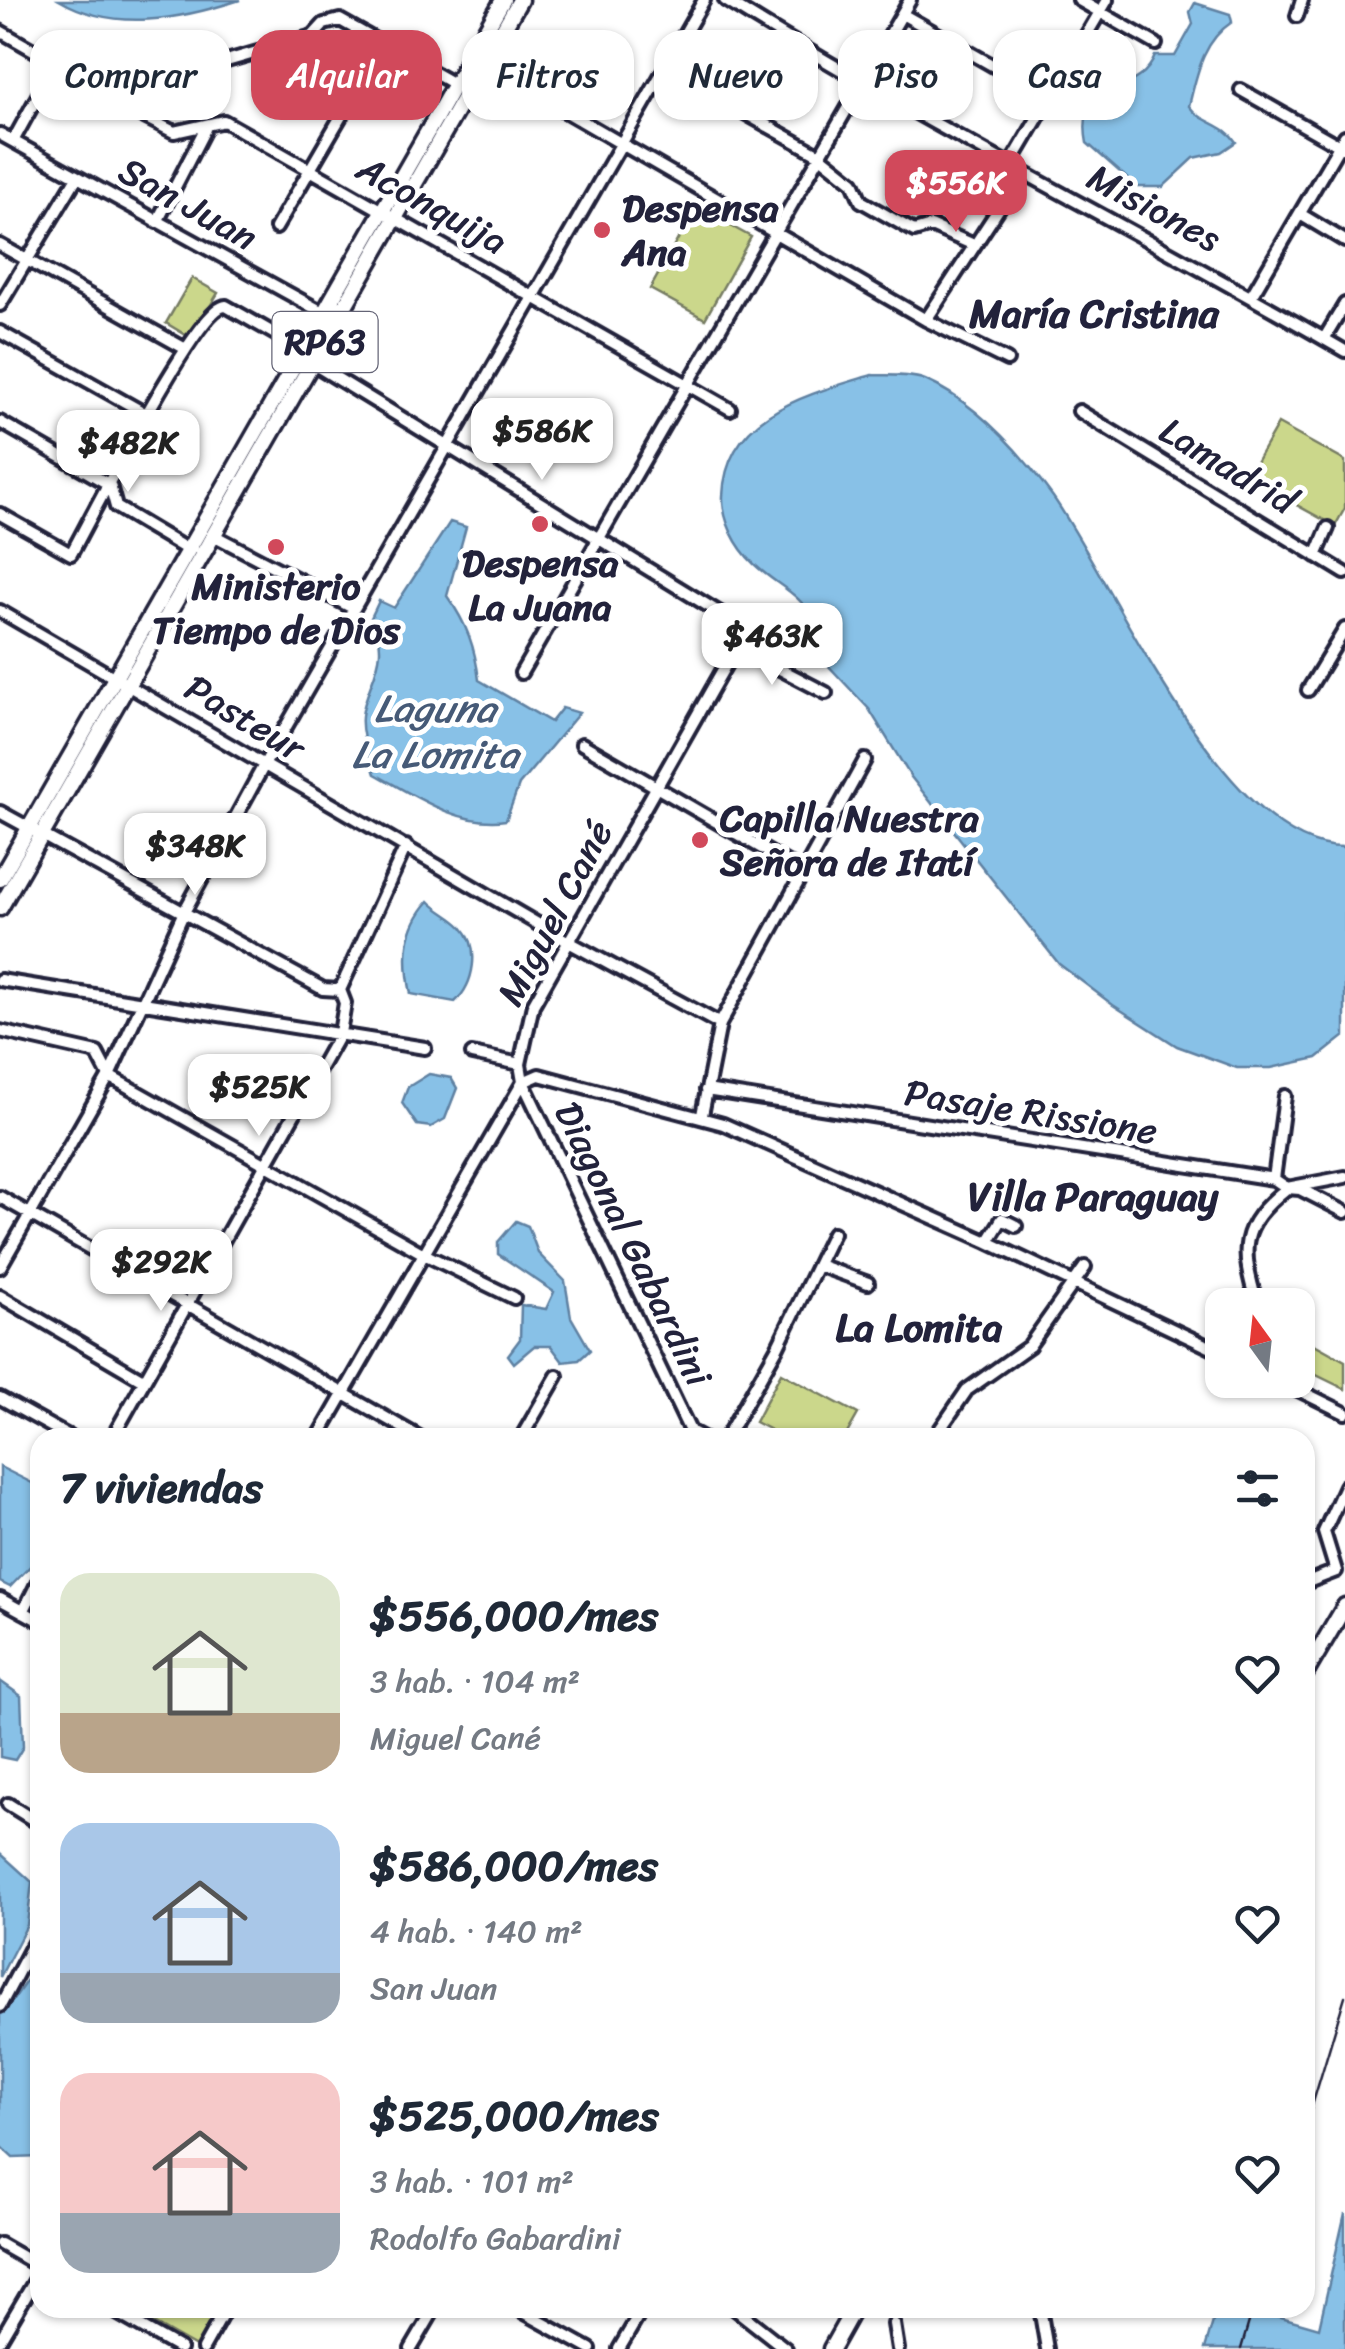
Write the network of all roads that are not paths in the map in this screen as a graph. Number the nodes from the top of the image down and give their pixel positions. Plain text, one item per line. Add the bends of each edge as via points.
1 (503, 0) edge
2 (520, 0) edge
3 (704, 0) edge
4 (726, 0) edge
5 (910, 0) edge
6 (1079, 0) edge
7 (1108, 0) edge
8 (1302, 0) edge
9 (1100, 12) junction
10 (902, 14) junction
11 (1297, 16) dead end
12 (490, 30) edge
13 (498, 30) edge
14 (687, 30) edge
15 (893, 30) edge
16 (1090, 30) edge
17 (0, 32) edge
18 (1156, 44) dead end
19 (30, 48) edge
20 (231, 60) edge
21 (993, 66) edge
22 (838, 67) edge
23 (462, 76) edge
24 (454, 84) junction
25 (462, 90) edge
26 (654, 90) edge
27 (1241, 90) dead end
28 (30, 110) edge
29 (151, 120) edge
30 (339, 120) edge
31 (579, 120) edge
32 (757, 120) edge
33 (839, 120) edge
34 (930, 120) edge
35 (1037, 120) edge
36 (206, 128) junction
37 (0, 134) edge
38 (13, 141) junction
39 (1343, 144) edge
40 (622, 145) junction
41 (818, 154) junction
42 (1010, 165) junction
43 (311, 170) junction
44 (1022, 172) junction
45 (77, 177) junction
46 (381, 214) junction
47 (1300, 214) junction
48 (399, 218) junction
49 (157, 222) junction
50 (276, 228) dead end
51 (775, 234) junction
52 (1345, 241) edge
53 (0, 245) edge
54 (974, 245) junction
55 (28, 261) junction
56 (1252, 294) junction
57 (537, 298) junction
58 (348, 303) junction
59 (1345, 304) edge
60 (0, 306) edge
61 (324, 313) junction
62 (926, 320) junction
63 (0, 332) edge
64 (1324, 339) junction
65 (184, 348) junction
66 (1345, 351) edge
67 (308, 356) junction
68 (1008, 360) dead end
69 (684, 385) junction
70 (730, 409) dead end
71 (1079, 411) dead end
72 (148, 415) junction
73 (0, 422) edge
74 (448, 450) junction
75 (110, 485) junction
76 (0, 514) edge
77 (1328, 528) dead end
78 (217, 537) junction
79 (595, 539) junction
80 (188, 550) junction
81 (1316, 556) junction
82 (1345, 573) edge
83 (353, 608) junction
84 (0, 611) edge
85 (778, 621) dead end
86 (746, 629) junction
87 (1345, 629) edge
88 (738, 647) junction
89 (521, 673) dead end
90 (116, 675) junction
91 (130, 684) junction
92 (1308, 690) dead end
93 (826, 693) dead end
94 (582, 744) dead end
95 (865, 760) dead end
96 (264, 766) junction
97 (657, 786) junction
98 (0, 812) edge
99 (36, 832) junction
100 (406, 846) junction
101 (803, 872) junction
102 (0, 879) edge
103 (0, 908) edge
104 (183, 914) junction
105 (567, 941) junction
106 (0, 980) edge
107 (340, 990) junction
108 (147, 1001) junction
109 (720, 1024) junction
110 (0, 1031) edge
111 (340, 1034) junction
112 (425, 1048) dead end
113 (472, 1054) dead end
114 (520, 1064) junction
115 (109, 1076) junction
116 (522, 1082) junction
117 (706, 1090) junction
118 (1286, 1096) dead end
119 (702, 1115) junction
120 (268, 1166) junction
121 (1345, 1177) edge
122 (1274, 1179) junction
123 (1287, 1188) junction
124 (0, 1196) edge
125 (1345, 1212) edge
126 (30, 1214) junction
127 (1016, 1226) dead end
128 (833, 1233) dead end
129 (988, 1242) junction
130 (424, 1254) junction
131 (818, 1266) junction
132 (1085, 1267) dead end
133 (0, 1268) edge
134 (868, 1283) dead end
135 (1074, 1285) junction
136 (1252, 1288) edge
137 (0, 1296) edge
138 (514, 1298) dead end
139 (187, 1306) junction
140 (1205, 1345) edge
141 (557, 1376) dead end
142 (143, 1380) junction
143 (344, 1392) junction
144 (0, 1398) edge
145 (1313, 1398) edge
146 (1345, 1414) edge
147 (54, 1428) edge
148 (117, 1428) edge
149 (324, 1428) edge
150 (404, 1428) edge
151 (527, 1428) edge
152 (689, 1428) edge
153 (731, 1428) edge
154 (941, 1428) edge
155 (1345, 1486) edge
156 (1340, 1570) edge
157 (1315, 1579) edge
158 (0, 1598) edge
159 (30, 1598) edge
160 (1345, 1606) edge
161 (23, 1612) junction
162 (30, 1616) edge
163 (1315, 1657) edge
164 (8, 1804) dead end
165 (30, 1818) edge
166 (30, 1949) edge
167 (3, 2000) edge
168 (0, 2244) edge
169 (30, 2264) edge
170 (30, 2288) edge
171 (126, 2318) edge
172 (220, 2318) edge
173 (429, 2318) edge
174 (534, 2318) edge
175 (637, 2318) edge
176 (747, 2318) edge
177 (848, 2318) edge
178 (1042, 2318) edge
179 (894, 2324) dead end
180 (0, 2340) edge
181 (180, 2349) edge
182 (203, 2349) edge
183 (411, 2349) edge
184 (590, 2349) edge
185 (619, 2349) edge
186 (786, 2349) edge
187 (831, 2349) edge
188 (898, 2349) edge
189 (1047, 2349) edge

1 - 12 main road, RP63
2 - 13 main road, RP63
3 - 14 street
4 - 22 street, Misiones
5 - 10 street
6 - 9 street
7 - 9 street
8 - 11 street
9 - 16 street
9 - 18 street
10 - 15 street
10 - 21 street
17 - 19 street, Aconquija
20 - 24 street via 313,36 340,20
23 - 24 main road, RP63
24 - 46 main road, RP63
25 - 48 main road, RP63
26 - 40 street
27 - 39 street
28 - 38 street
29 - 36 street, Aconquija via 174,132
30 - 43 street
31 - 40 street
32 - 41 street
33 - 41 street
34 - 42 street, Misiones
35 - 42 street
36 - 43 street, Aconquija via 224,121
36 - 49 street
37 - 38 street, San Juan
38 - 45 street, San Juan
39 - 47 street
40 - 51 street
40 - 57 street
41 - 51 street
41 - 54 street via 853,182 861,201 914,230 931,226
42 - 44 street, Misiones
43 - 46 street, Aconquija
43 - 50 street
44 - 54 street
44 - 56 street, Misiones
45 - 49 street, San Juan
45 - 55 street
46 - 48 street, Aconquija
46 - 61 main road, RP63
47 - 52 street
47 - 56 street
48 - 57 street, Aconquija
48 - 58 main road, RP63
49 - 61 street, San Juan
51 - 62 street
51 - 69 street
53 - 55 street
54 - 62 street
55 - 60 street
55 - 65 street
56 - 64 street, Misiones
57 - 69 street, Aconquija
57 - 74 street
58 - 61 street
58 - 67 main road, RP63
59 - 64 street
61 - 67 main road, RP63
62 - 68 street
63 - 72 street
64 - 66 street, Misiones
65 - 67 street via 213,310 226,306
65 - 72 street
67 - 74 street
67 - 78 main road, RP63
67 - 80 main road, RP63
69 - 70 street, Aconquija
69 - 79 street
71 - 81 street, Lamadrid
72 - 75 street
73 - 75 street
74 - 79 street
74 - 83 street
75 - 76 street via 71,554
75 - 80 street via 116,507
77 - 81 street
78 - 80 street
78 - 83 street
78 - 91 main road, RP63
79 - 86 street
79 - 89 street
80 - 90 main road, RP63
81 - 82 street, Lamadrid
83 - 96 street
84 - 90 street, Pasteur
85 - 86 street
86 - 88 street, Miguel Cané
87 - 92 street
88 - 93 street
88 - 97 street, Miguel Cané
90 - 91 street, Pasteur
90 - 99 main road, RP63
91 - 96 street, Pasteur
91 - 99 main road, RP63
94 - 97 street
95 - 101 street
96 - 100 street, Pasteur
96 - 104 street
97 - 101 street
97 - 105 street, Miguel Cané
98 - 99 street
99 - 102 main road, RP63
99 - 103 main road, RP63
99 - 104 street
100 - 105 street, Pasteur
100 - 107 street
101 - 109 street
104 - 107 street via 323,989
104 - 108 street
105 - 109 street, Pasteur
105 - 114 street, Miguel Cané via 533,1005
106 - 108 street
107 - 111 street
108 - 111 street
108 - 115 street
109 - 117 street
110 - 115 street via 86,1048 97,1053
111 - 112 street
111 - 120 street
113 - 114 street
114 - 116 street, Miguel Cané
115 - 120 street
115 - 126 street
116 - 119 street via 538,1075
116 - 130 street
116 - 152 street, Diagonal Gabardini
117 - 119 street
117 - 122 street, Pasaje Rissione
118 - 122 street
119 - 129 street
120 - 130 street
120 - 139 street
121 - 123 street
122 - 123 street, Pasaje Rissione
123 - 125 street, Pasaje Rissione
123 - 136 street via 1246,1232
124 - 126 street
126 - 133 street
126 - 139 street
127 - 129 street via 1002,1219
128 - 131 street
129 - 135 street
130 - 138 street
130 - 143 street
131 - 134 street
131 - 153 street
132 - 135 street
135 - 140 street
135 - 154 street via 1028,1346 968,1390
137 - 142 street
139 - 142 street
139 - 143 street
141 - 151 street
142 - 148 street
143 - 149 street
143 - 150 street
144 - 147 street
145 - 146 street
155 - 156 street via 1324,1532
156 - 157 street
158 - 161 street
159 - 161 street
160 - 163 main road
161 - 162 street
164 - 165 street
166 - 167 street
168 - 169 street
170 - 180 street
171 - 181 street
172 - 182 street
173 - 183 street
174 - 184 street
175 - 185 street
176 - 186 street
177 - 187 main road
178 - 189 street
179 - 188 street

